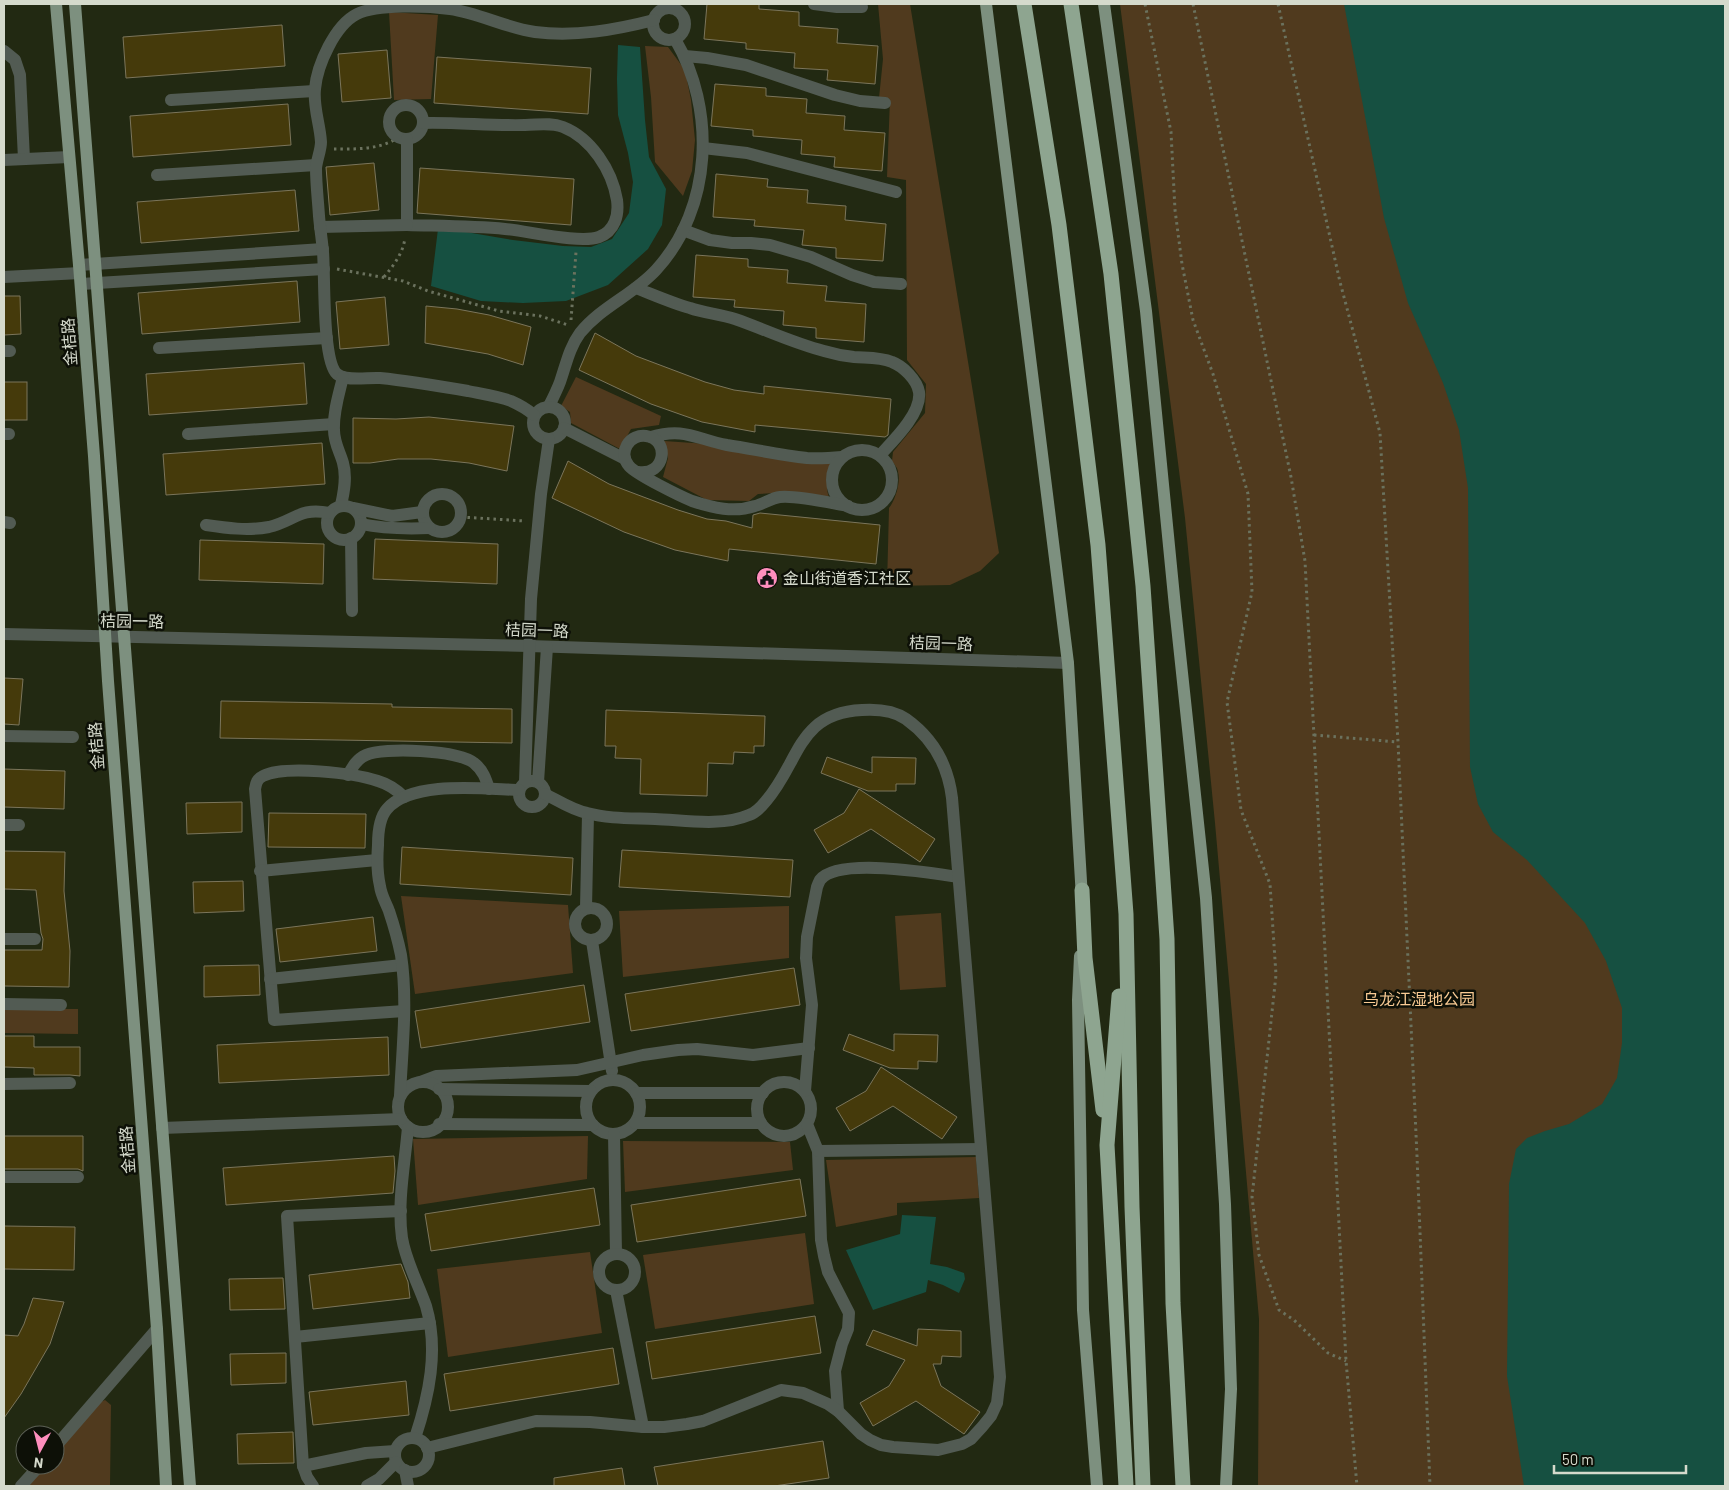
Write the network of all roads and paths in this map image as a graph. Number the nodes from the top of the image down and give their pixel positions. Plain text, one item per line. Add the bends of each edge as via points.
1 (56, 4) edge
2 (75, 4) edge
3 (814, 4) edge
4 (986, 4) edge
5 (1024, 4) edge
6 (1071, 4) edge
7 (1104, 4) edge
8 (1145, 4) edge
9 (1193, 4) edge
10 (1278, 4) edge
11 (670, 6) edge
12 (862, 7) dead end
13 (654, 20) junction
14 (675, 39) junction
15 (4, 51) edge
16 (685, 56) junction
17 (314, 92) junction
18 (171, 100) dead end
19 (885, 103) dead end
20 (423, 123) junction
21 (403, 138) junction
22 (704, 148) junction
23 (320, 150) junction
24 (69, 158) junction
25 (24, 159) junction
26 (4, 160) edge
27 (316, 165) junction
28 (157, 175) dead end
29 (896, 192) dead end
30 (407, 225) junction
31 (320, 227) junction
32 (683, 230) junction
33 (577, 238) junction
34 (323, 249) junction
35 (96, 264) junction
36 (324, 269) junction
37 (80, 274) junction
38 (384, 277) junction
39 (4, 278) edge
40 (97, 283) junction
41 (901, 284) dead end
42 (636, 288) junction
43 (327, 338) junction
44 (159, 348) dead end
45 (343, 377) junction
46 (549, 406) junction
47 (534, 415) junction
48 (334, 424) junction
49 (564, 428) junction
50 (188, 434) dead end
51 (651, 437) junction
52 (549, 439) junction
53 (880, 455) junction
54 (842, 458) junction
55 (625, 459) junction
56 (638, 472) junction
57 (347, 506) junction
58 (848, 506) junction
59 (422, 512) junction
60 (329, 513) junction
61 (461, 517) junction
62 (539, 521) junction
63 (361, 524) junction
64 (206, 525) dead end
65 (430, 528) junction
66 (351, 538) junction
67 (352, 611) dead end
68 (4, 634) edge
69 (105, 637) junction
70 (124, 637) junction
71 (529, 646) junction
72 (547, 647) junction
73 (1068, 663) junction
74 (1314, 735) junction
75 (4, 736) edge
76 (73, 737) dead end
77 (1398, 742) junction
78 (348, 774) junction
79 (528, 785) junction
80 (489, 789) junction
81 (545, 794) junction
82 (404, 797) junction
83 (588, 814) junction
84 (4, 825) edge
85 (19, 825) dead end
86 (377, 860) junction
87 (260, 871) junction
88 (958, 877) junction
89 (1082, 890) junction
90 (586, 908) junction
91 (1126, 914) junction
92 (4, 939) edge
93 (35, 939) dead end
94 (592, 941) junction
95 (402, 965) junction
96 (270, 979) junction
97 (4, 1004) edge
98 (61, 1005) dead end
99 (404, 1011) junction
100 (809, 1048) junction
101 (611, 1062) junction
102 (613, 1080) junction
103 (420, 1082) junction
104 (70, 1083) dead end
105 (4, 1084) edge
106 (439, 1089) junction
107 (591, 1091) junction
108 (805, 1091) junction
109 (636, 1093) junction
110 (763, 1093) junction
111 (400, 1096) junction
112 (405, 1123) junction
113 (635, 1123) junction
114 (761, 1123) junction
115 (439, 1124) junction
116 (807, 1124) junction
117 (593, 1125) junction
118 (162, 1128) junction
119 (614, 1134) junction
120 (1107, 1145) junction
121 (981, 1149) junction
122 (818, 1151) junction
123 (4, 1177) edge
124 (78, 1177) dead end
125 (401, 1211) junction
126 (616, 1254) junction
127 (616, 1290) junction
128 (430, 1323) junction
129 (157, 1330) junction
130 (295, 1337) junction
131 (1346, 1360) junction
132 (838, 1411) junction
133 (643, 1427) junction
134 (65, 1436) edge
135 (415, 1438) junction
136 (428, 1448) junction
137 (398, 1461) junction
138 (303, 1466) junction
139 (31, 1475) edge
140 (21, 1486) edge
141 (166, 1486) edge
142 (190, 1486) edge
143 (314, 1486) edge
144 (366, 1486) edge
145 (408, 1486) edge
146 (1097, 1486) edge
147 (1126, 1486) edge
148 (1143, 1486) edge
149 (1183, 1486) edge
150 (1226, 1486) edge
151 (1357, 1486) edge
152 (1430, 1486) edge

1 - 24 main road, 金桔路
2 - 35 main road
3 - 12 street
4 - 73 main road
5 - 91 highway via 1059,224 1098,545
6 - 149 highway via 1111,274 1143,596 1167,939 1173,1303
7 - 150 main road via 1146,311 1206,898 1226,1204 1231,1389
8 - 131 path via 1171,132 1175,210 1191,311 1248,494 1252,592 1227,702 1241,810 1270,884 1276,975 1252,1197 1259,1255 1279,1310 1328,1353
9 - 74 path via 1291,477 1305,561
10 - 77 path via 1340,282 1380,433
11 - 13 street
11 - 14 street via 680,12 685,22 683,32
13 - 14 street via 654,30 660,38
13 - 17 street via 599,31 558,34 523,30 446,9 365,11 347,21 330,44 318,72
14 - 16 street
15 - 25 street via 14,60 20,75
16 - 19 street via 746,65 860,101
16 - 22 street via 699,103
17 - 18 street
17 - 23 street
20 - 21 street via 414,137
20 - 21 street via 415,108 398,107 390,114 389,125 394,134
20 - 33 street via 546,124 561,126 586,141 599,156 613,185 618,213 608,233 597,238
21 - 23 path via 362,149
21 - 30 street
22 - 29 street via 748,153
22 - 32 street via 694,201
23 - 27 street
24 - 25 street
24 - 37 main road, 金桔路
25 - 26 street
27 - 28 street
27 - 31 street
30 - 31 street
30 - 33 street via 506,229
30 - 38 path via 404,245
31 - 34 street
32 - 41 street via 732,244 770,245 874,282
32 - 42 street via 657,269
33 - 38 path via 571,326 540,316 499,311
34 - 35 street
34 - 36 street
35 - 37 street
35 - 40 main road
36 - 38 path
36 - 40 street
36 - 43 street
37 - 39 street
37 - 40 street
37 - 69 main road, 金桔路
40 - 70 main road
42 - 46 street via 597,315 580,334 567,356
42 - 53 street via 819,350 882,359 901,367 919,391 917,409
43 - 44 street
43 - 45 street via 331,365
45 - 47 street via 407,381 481,394 510,400
45 - 48 street
46 - 47 street
46 - 49 street via 562,413
47 - 52 street via 534,431
48 - 50 street
48 - 57 street via 336,447 344,464
49 - 52 street via 558,436
49 - 55 street
51 - 54 street via 686,434 723,444 808,458
51 - 55 street via 639,436 629,442
51 - 56 street via 660,445 662,458 656,468
52 - 62 street
53 - 54 street via 861,450
53 - 58 street via 891,472 890,491 885,499 868,509
54 - 58 street via 836,465 833,483 840,500
55 - 56 street via 632,470
56 - 58 street via 674,493 724,509 747,509 782,497
57 - 59 street via 392,516
57 - 60 street via 332,509
57 - 63 street via 359,515
59 - 61 street via 427,500 444,493 456,499
59 - 65 street
60 - 64 street via 300,513 261,528
60 - 66 street via 326,523 330,533 339,539
61 - 62 path
61 - 65 street via 448,531
62 - 71 street
63 - 65 street via 396,530
63 - 66 street via 358,533
66 - 67 street
68 - 69 street, 桔园一路
69 - 70 street, 桔园一路
69 - 129 main road, 金桔路
70 - 71 street, 桔园一路
70 - 118 main road
71 - 72 street, 桔园一路
71 - 79 street
72 - 73 street, 桔园一路
72 - 79 street
73 - 89 main road
74 - 77 path
74 - 131 path
75 - 76 street
77 - 152 path
78 - 80 street via 355,763 375,752 449,754 474,762 485,776
78 - 82 street via 390,786
78 - 87 street via 278,772 261,777 254,789
79 - 80 street
79 - 81 street via 544,788
79 - 81 street via 519,798 528,807 541,804
80 - 82 street via 432,789
81 - 83 street
82 - 86 street via 386,810 378,832
83 - 88 street via 736,820 751,814 774,792 802,741 821,722 856,710 889,711 912,724 929,742 946,769 952,798
83 - 90 street
84 - 85 street
86 - 87 street
86 - 95 street via 380,890 395,929
87 - 96 street
88 - 100 street via 867,868 837,872 820,880 807,937 806,958 812,1005
88 - 121 street
89 - 120 highway via 1085,958
89 - 146 main road via 1078,1000 1083,1300
90 - 94 street via 577,914 575,930 582,938
90 - 94 street via 602,912 607,921 602,936
91 - 120 highway
91 - 148 highway via 1132,1206
92 - 93 street
94 - 101 street
95 - 96 street
95 - 99 street
96 - 99 street via 274,1020
97 - 98 street
99 - 111 street
100 - 101 street via 753,1055 678,1050
100 - 108 street
101 - 102 street
101 - 103 street via 577,1070 436,1076
102 - 107 street
102 - 109 street via 630,1086
103 - 106 street via 428,1082
103 - 111 street via 405,1089
104 - 105 street
106 - 107 street
106 - 115 street via 446,1098 447,1106
107 - 117 street via 586,1109
108 - 110 street via 798,1085 781,1082 772,1084
108 - 116 street via 812,1108
109 - 110 street
109 - 113 street via 640,1110
110 - 114 street via 757,1105
111 - 112 street via 398,1104
112 - 115 street via 421,1131 429,1131
112 - 118 street
112 - 125 street
113 - 114 street
113 - 119 street via 626,1131
114 - 116 street via 775,1134 784,1136 800,1131
115 - 117 street
116 - 122 street
117 - 119 street via 600,1131
118 - 142 main road
119 - 126 street
120 - 147 highway
121 - 122 street
121 - 132 street via 1000,1377 997,1403 991,1416 971,1439 938,1450 893,1447 870,1440
122 - 132 street via 824,1256 828,1272 849,1313 848,1329 835,1371
123 - 124 street
125 - 128 street via 406,1255
125 - 130 street via 287,1216
126 - 127 street via 604,1258 599,1269 605,1285
126 - 127 street via 627,1256 635,1272 627,1287
127 - 133 street
128 - 130 street
128 - 135 street via 433,1354 423,1413
129 - 134 street
129 - 141 main road, 金桔路
130 - 138 street
131 - 151 path
132 - 133 street via 803,1393 781,1390 703,1421
133 - 136 street via 574,1421 536,1422
135 - 136 street
135 - 137 street via 401,1441
136 - 137 street via 425,1466 415,1472
137 - 138 street via 366,1453
137 - 144 street
137 - 145 street
138 - 143 street
139 - 140 street

